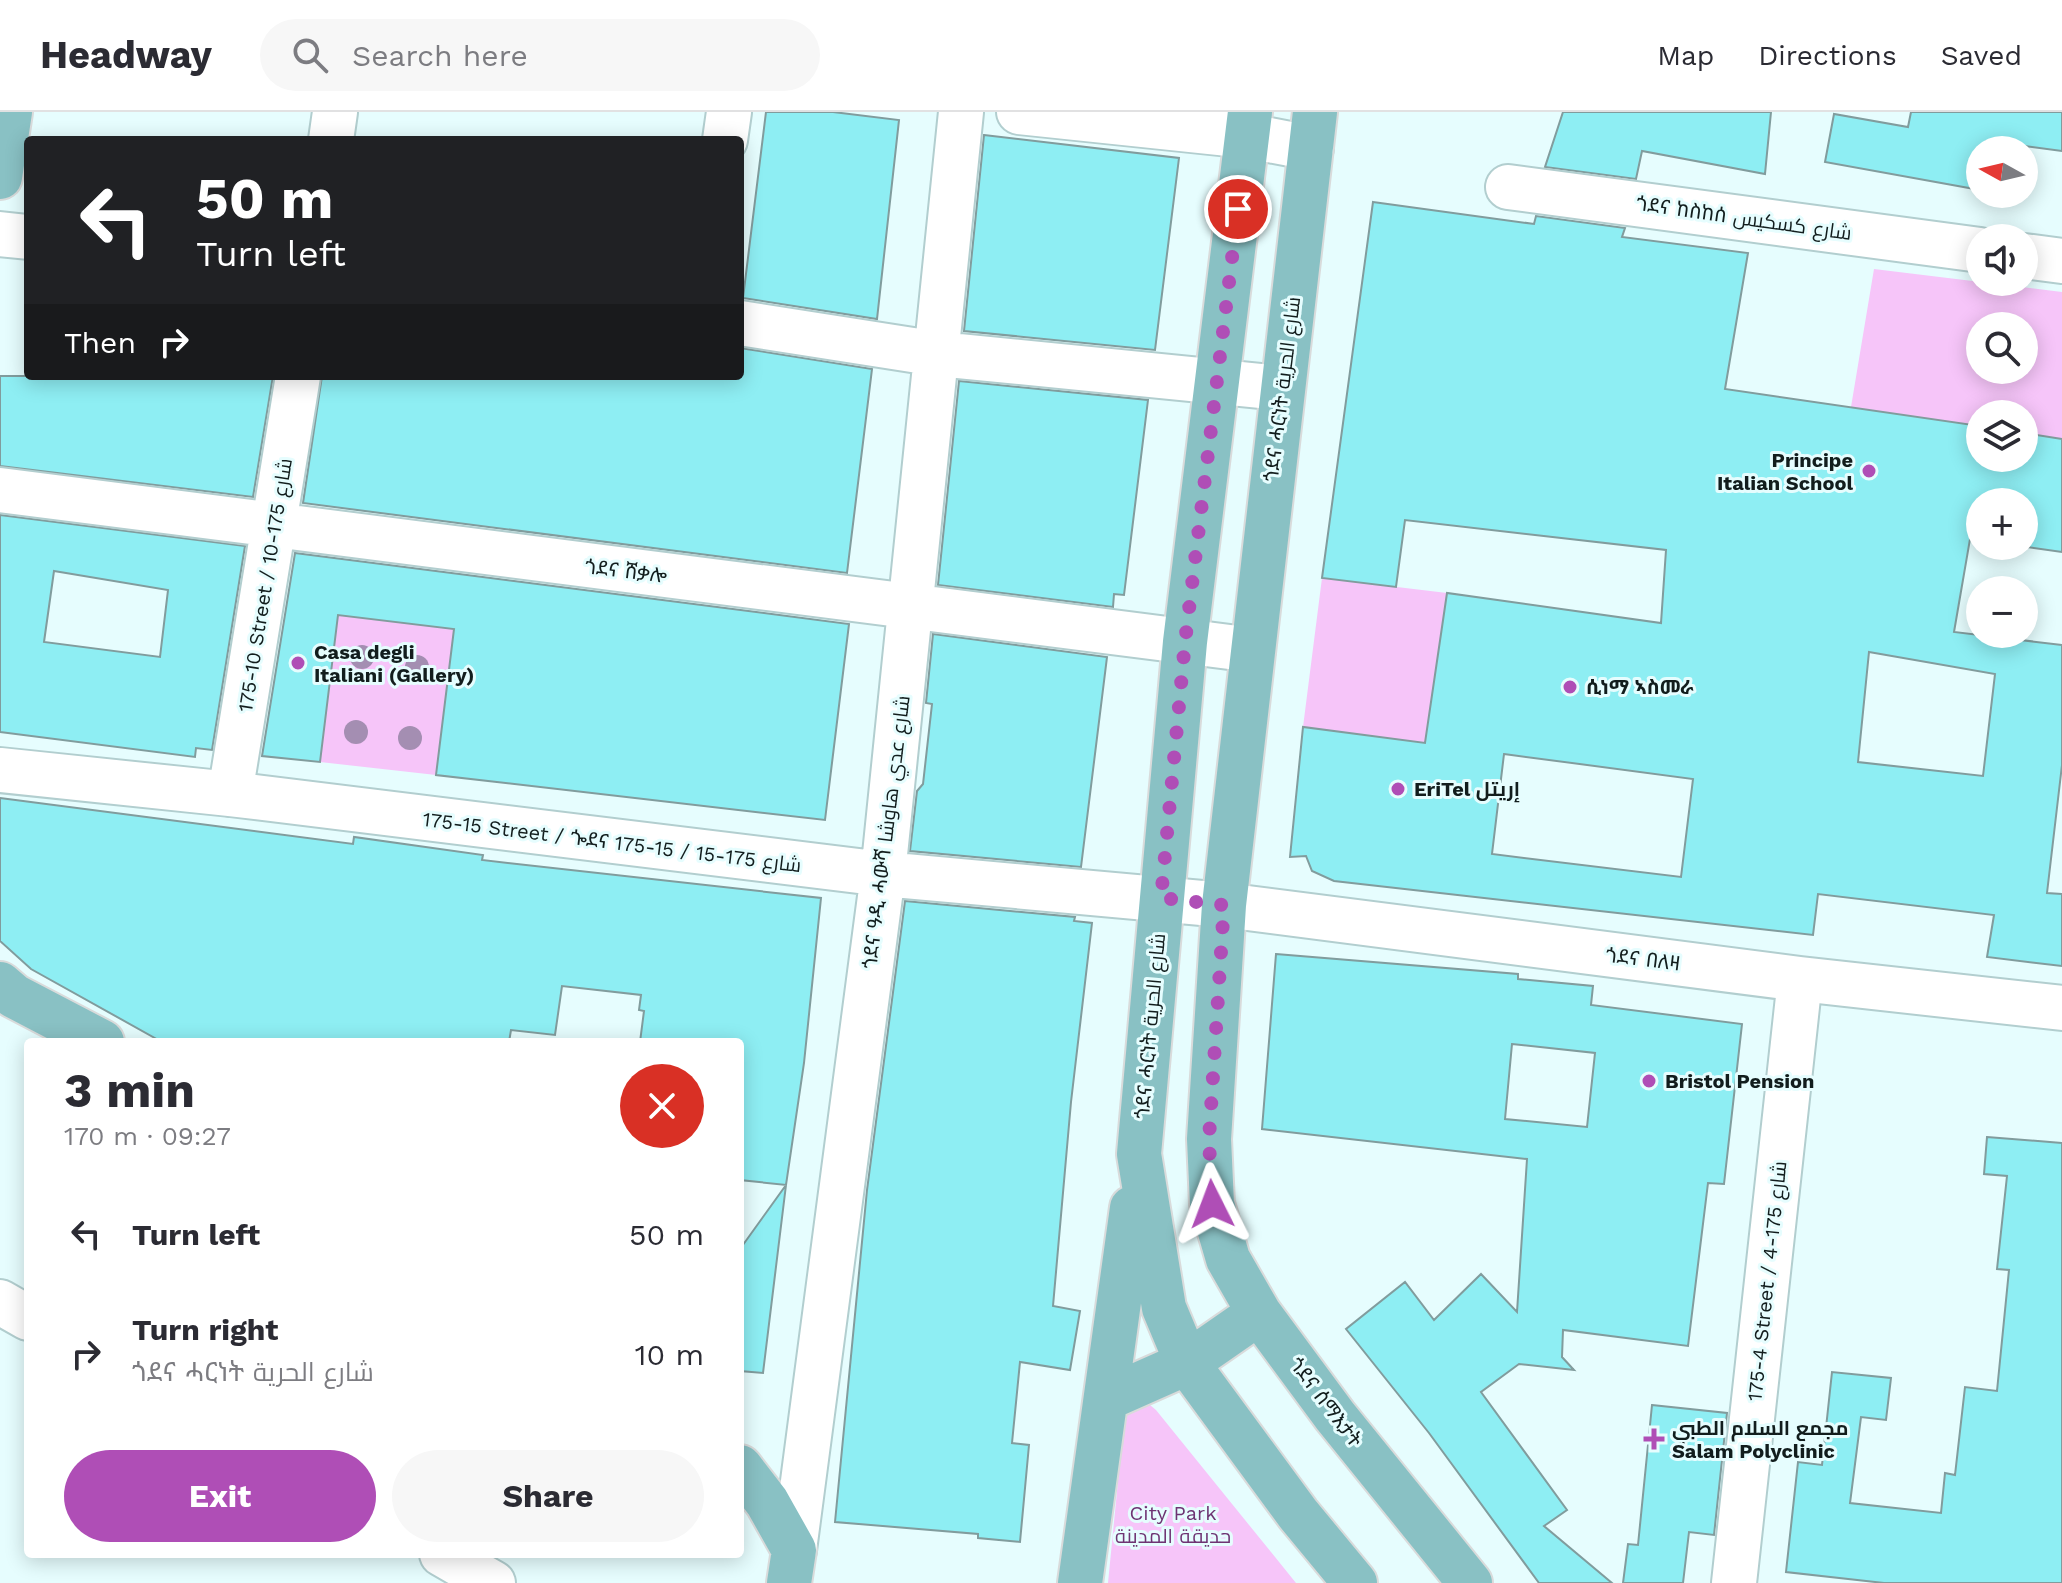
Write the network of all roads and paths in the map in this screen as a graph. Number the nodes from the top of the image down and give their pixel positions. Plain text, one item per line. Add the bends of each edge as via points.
1 (10, 112) edge
2 (335, 112) edge
3 (729, 112) edge
4 (961, 112) edge
5 (1019, 112) edge
6 (1249, 124) edge
7 (1313, 130) edge
8 (332, 136) edge
9 (726, 136) edge
10 (0, 177) edge
11 (1508, 187) dead end
12 (0, 234) edge
13 (24, 237) edge
14 (1966, 248) edge
15 (2038, 258) edge
16 (2062, 261) edge
17 (744, 324) edge
18 (938, 354) junction
19 (297, 380) edge
20 (1216, 384) junction
21 (1281, 388) junction
22 (0, 490) edge
23 (276, 527) junction
24 (911, 607) junction
25 (1185, 642) junction
26 (1253, 650) junction
27 (0, 770) edge
28 (230, 794) junction
29 (883, 874) junction
30 (1161, 898) junction
31 (1224, 905) junction
32 (1800, 979) junction
33 (0, 984) edge
34 (2062, 1008) edge
35 (94, 1038) edge
36 (1139, 1154) junction
37 (1212, 1204) joint
38 (0, 1302) edge
39 (1259, 1313) junction
40 (24, 1316) edge
41 (1187, 1363) junction
42 (1108, 1398) junction
43 (744, 1472) edge
44 (449, 1558) edge
45 (792, 1566) edge
46 (493, 1583) edge
47 (1080, 1583) edge
48 (1355, 1583) edge
49 (1470, 1583) edge
50 (1734, 1583) edge

1 - 10 main road
2 - 8 street
3 - 9 street
4 - 18 street, ጎደና ዓዲ ሓውሻ شارع عدي هاوشا
5 - 6 street
6 - 7 street
6 - 20 main road, ጎደና ሓርነት شارع الحرية
7 - 21 main road, ጎደና ሓርነት شارع الحرية
11 - 14 street, ጎደና ከስከሰ شارع كسكيس
12 - 13 street
15 - 16 street
17 - 18 street
18 - 20 street
18 - 24 street, ጎደና ዓዲ ሓውሻ شارع عدي هاوشا
19 - 23 street, 175-10 Street / شارع 175-10
20 - 21 street
20 - 25 main road, ጎደና ሓርነት شارع الحرية
21 - 26 main road, ጎደና ሓርነት شارع الحرية
22 - 23 street, ጎደና ሸቃሎ
23 - 24 street, ጎደና ሸቃሎ
23 - 28 street, 175-10 Street / شارع 175-10
24 - 25 street, ጎደና ሸቃሎ
24 - 29 street, ጎደና ዓዲ ሓውሻ شارع عدي هاوشا
25 - 26 street, ጎደና ሸቃሎ
25 - 30 main road, ጎደና ሓርነት شارع الحرية
26 - 31 main road, ጎደና ሓርነት شارع الحرية
27 - 28 street, 175-15 Street / ጐደና 175-15 / شارع 175-15
28 - 29 street, 175-15 Street / ጐደና 175-15 / شارع 175-15
29 - 30 street, 175-15 Street / ጐደና 175-15 / شارع 175-15
29 - 45 street, ጎደና ዓዲ ሓውሻ شارع عدي هاوشا
30 - 31 street, 175-15 Street / ጐደና 175-15 / شارع 175-15
30 - 36 main road, ጎደና ሓርነት شارع الحرية
31 - 32 street, ጎደና በለዛ
31 - 37 main road, ጎደና ሓርነት شارع الحرية via 1209,1139
32 - 34 street, ጎደና በለዛ
32 - 50 street, 175-4 Street / شارع 175-4
33 - 35 main road
36 - 41 main road, ጎደና ሓርነት شارع الحرية via 1164,1308
36 - 42 main road
37 - 39 main road, ጎደና ሰማእታት via 1228,1259
38 - 40 street
39 - 41 main road
39 - 49 main road, ጎደና ሰማእታት
41 - 42 main road
41 - 48 main road
42 - 47 main road
43 - 45 main road via 767,1502
44 - 46 street

